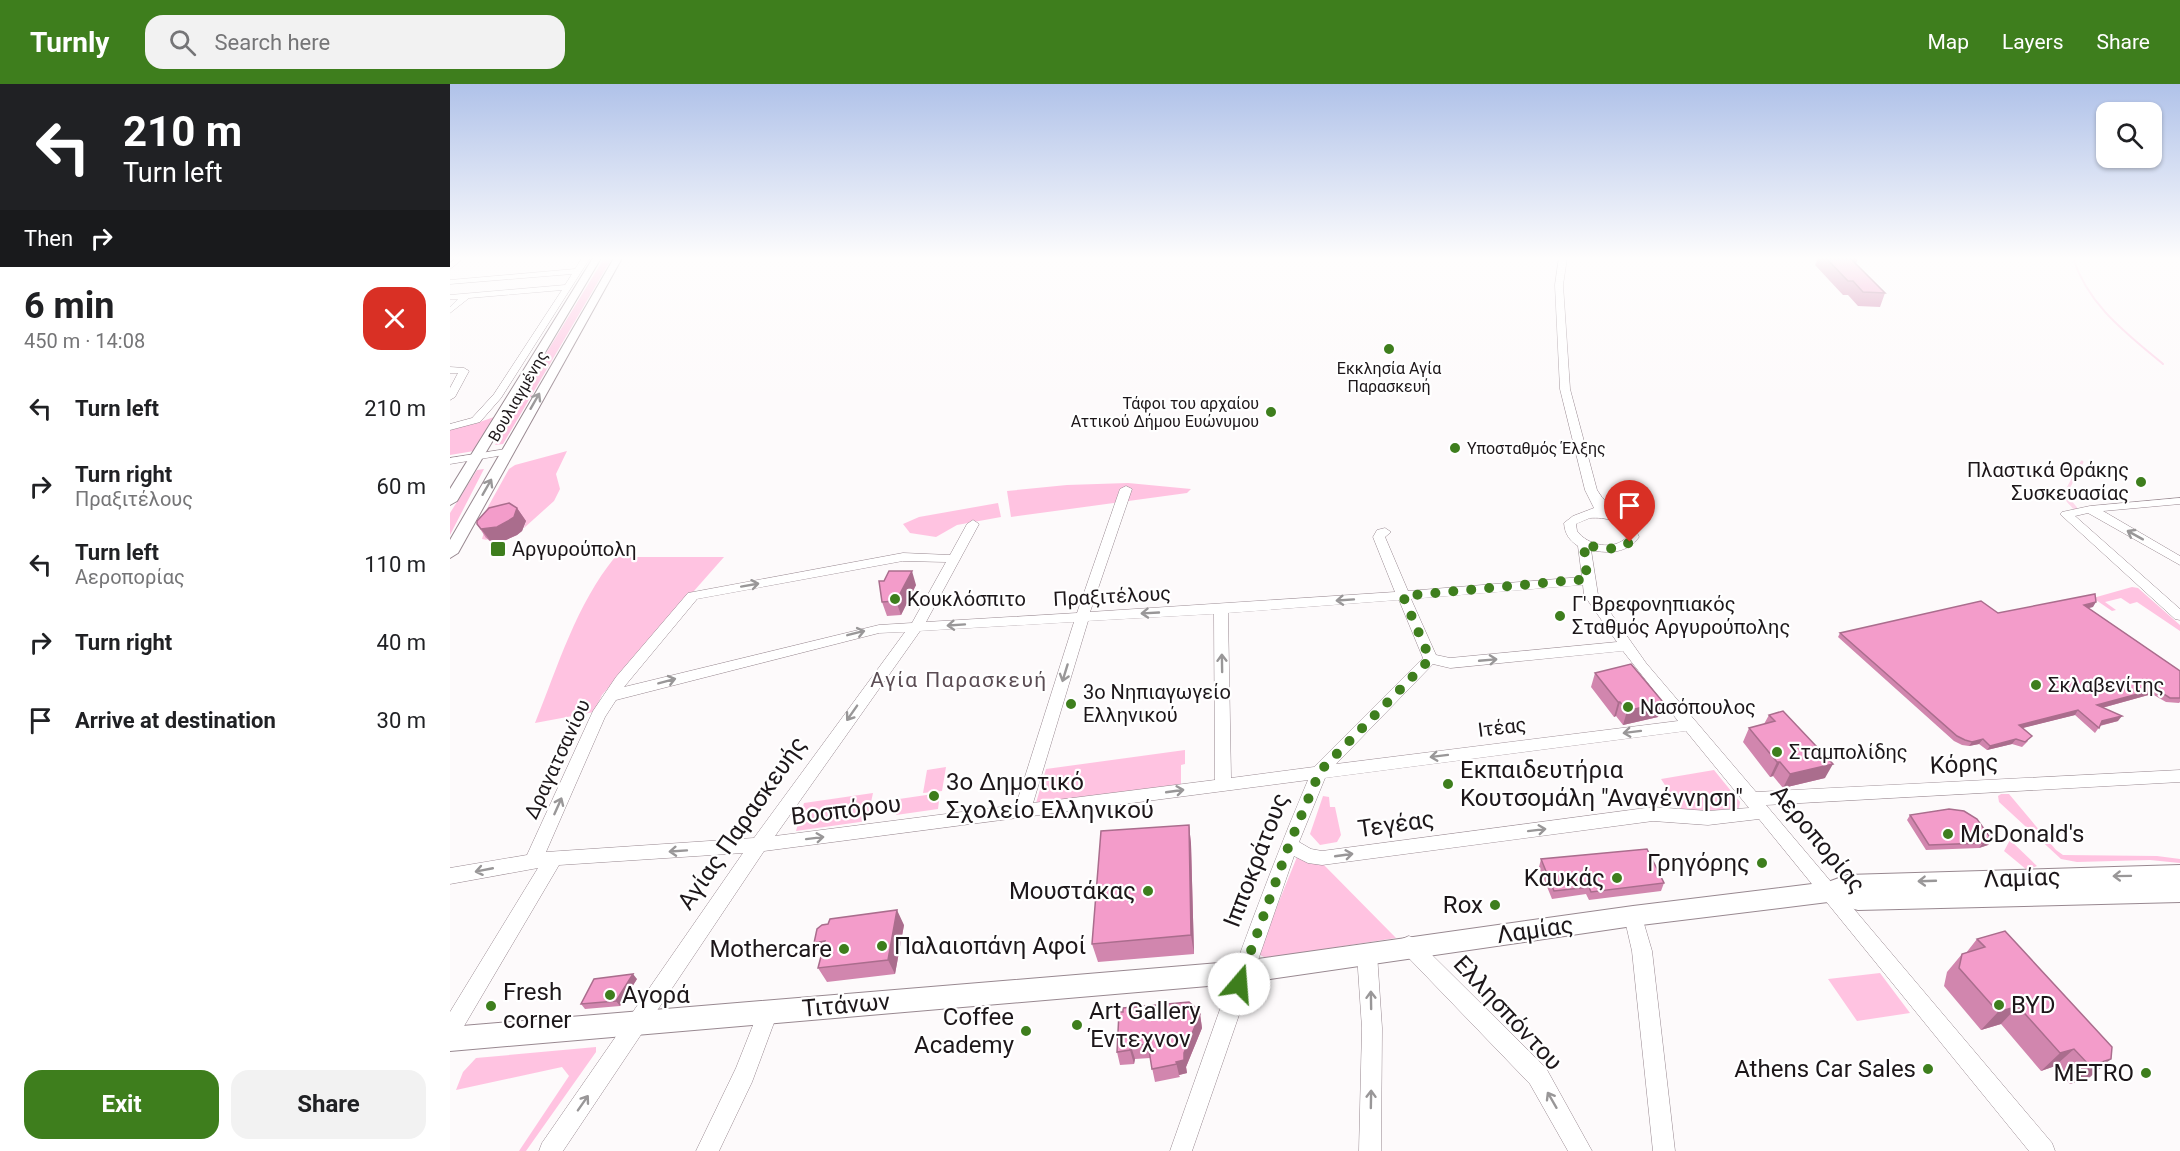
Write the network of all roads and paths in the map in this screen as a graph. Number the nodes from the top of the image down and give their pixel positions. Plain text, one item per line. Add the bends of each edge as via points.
1 (555, 308) edge
2 (566, 308) edge
3 (589, 308) edge
4 (1559, 308) edge
5 (534, 359) junction
6 (450, 370) edge
7 (515, 372) junction
8 (450, 397) edge
9 (504, 398) junction
10 (450, 427) edge
11 (505, 455) junction
12 (475, 460) junction
13 (450, 461) edge
14 (450, 466) edge
15 (1126, 489) dead end
16 (452, 497) edge
17 (2180, 501) edge
18 (1595, 509) junction
19 (2090, 509) junction
20 (973, 524) dead end
21 (1385, 532) dead end
22 (1584, 544) junction
23 (450, 553) edge
24 (953, 559) junction
25 (2180, 561) edge
26 (1587, 580) junction
27 (1403, 596) junction
28 (1221, 609) junction
29 (2180, 616) edge
30 (1083, 617) junction
31 (913, 627) junction
32 (1626, 646) junction
33 (1430, 659) junction
34 (611, 696) junction
35 (1690, 725) junction
36 (1320, 771) junction
37 (2180, 776) edge
38 (1223, 785) junction
39 (1757, 805) junction
40 (1022, 812) junction
41 (757, 845) junction
42 (1289, 845) junction
43 (554, 858) junction
44 (534, 860) junction
45 (2180, 874) edge
46 (450, 876) edge
47 (1828, 892) junction
48 (2180, 892) edge
49 (1633, 916) junction
50 (1411, 946) junction
51 (1367, 954) junction
52 (1243, 970) junction
53 (768, 1012) junction
54 (638, 1023) junction
55 (450, 1031) edge
56 (450, 1040) edge
57 (550, 1151) edge
58 (707, 1151) edge
59 (1181, 1151) edge
60 (1370, 1151) edge
61 (1581, 1151) edge
62 (1664, 1151) edge
63 (2044, 1151) edge

1 - 7 street
2 - 5 main road, Βουλιαγμένης
11 -> 3 main road, Βουλιαγμένης
4 - 18 street via 1565,389
5 - 7 main road
5 - 9 main road, Βουλιαγμένης
6 - 8 street via 464,371
7 - 9 street
9 - 10 street via 476,420
9 - 12 main road, Βουλιαγμένης
11 - 12 street
23 -> 11 main road, Βουλιαγμένης
12 - 13 street
12 - 14 street
12 - 16 main road, Βουλιαγμένης
15 - 30 street
17 - 19 street
18 - 22 street via 1575,518 1569,528
18 - 22 street via 1620,520 1633,537 1624,546 1605,549
25 -> 19 street
19 - 29 street via 2067,516
20 - 24 street, Αγίας Παρασκευής
21 - 27 street via 1379,537
22 - 26 street, Αεροπορίας
24 - 31 street, Αγίας Παρασκευής via 922,618
34 -> 24 street, Δραγατσανίου via 693,596 903,558
26 - 27 street, Πραξιτέλους
26 - 32 street, Αεροπορίας via 1594,602
27 -> 28 street, Πραξιτέλους
27 - 33 street
28 -> 30 street, Πραξιτέλους
38 -> 28 street
30 -> 31 street, Πραξιτέλους
30 -> 40 street
34 -> 31 street, Πραξιτέλους via 866,630
31 -> 41 street, Αγίας Παρασκευής
33 -> 32 street via 1450,663
32 - 35 street, Αεροπορίας
33 - 36 street, Ιπποκράτους
44 -> 34 street, Δραγατσανίου via 598,715
35 -> 36 street, Ιτέας
35 - 39 street, Αεροπορίας
36 - 38 street, Βοσπόρου
36 - 42 street, Ιπποκράτους
37 - 39 street, Κόρης
40 -> 38 street, Βοσπόρου
42 -> 39 street, Τεγέας via 1308,856 1322,858 1653,814 1720,819
39 - 47 street, Αεροπορίας
41 -> 40 street, Βοσπόρου
41 -> 43 street, Βοσπόρου
41 - 54 street, Αγίας Παρασκευής
42 - 52 street, Ιπποκράτους
43 - 44 street, Βοσπόρου
43 - 55 street
44 -> 46 street, Βοσπόρου
45 -> 47 main road, Λαμίας via 1847,885
47 - 48 main road, Λαμίας via 1858,900
47 - 49 main road, Λαμίας
47 - 63 street, Αεροπορίας
49 - 50 main road, Λαμίας
49 - 62 street via 1642,951
50 - 51 main road, Λαμίας
61 -> 50 street, Ελλησπόντου via 1538,1076
51 - 52 main road, Λαμίας
60 -> 51 street via 1372,1047
52 - 53 main road, Τιτάνων
52 - 59 street, Ιπποκράτους
53 - 54 main road, Τιτάνων
53 - 58 street
54 - 56 main road, Τιτάνων
57 -> 54 street, Αγίας Παρασκευής

